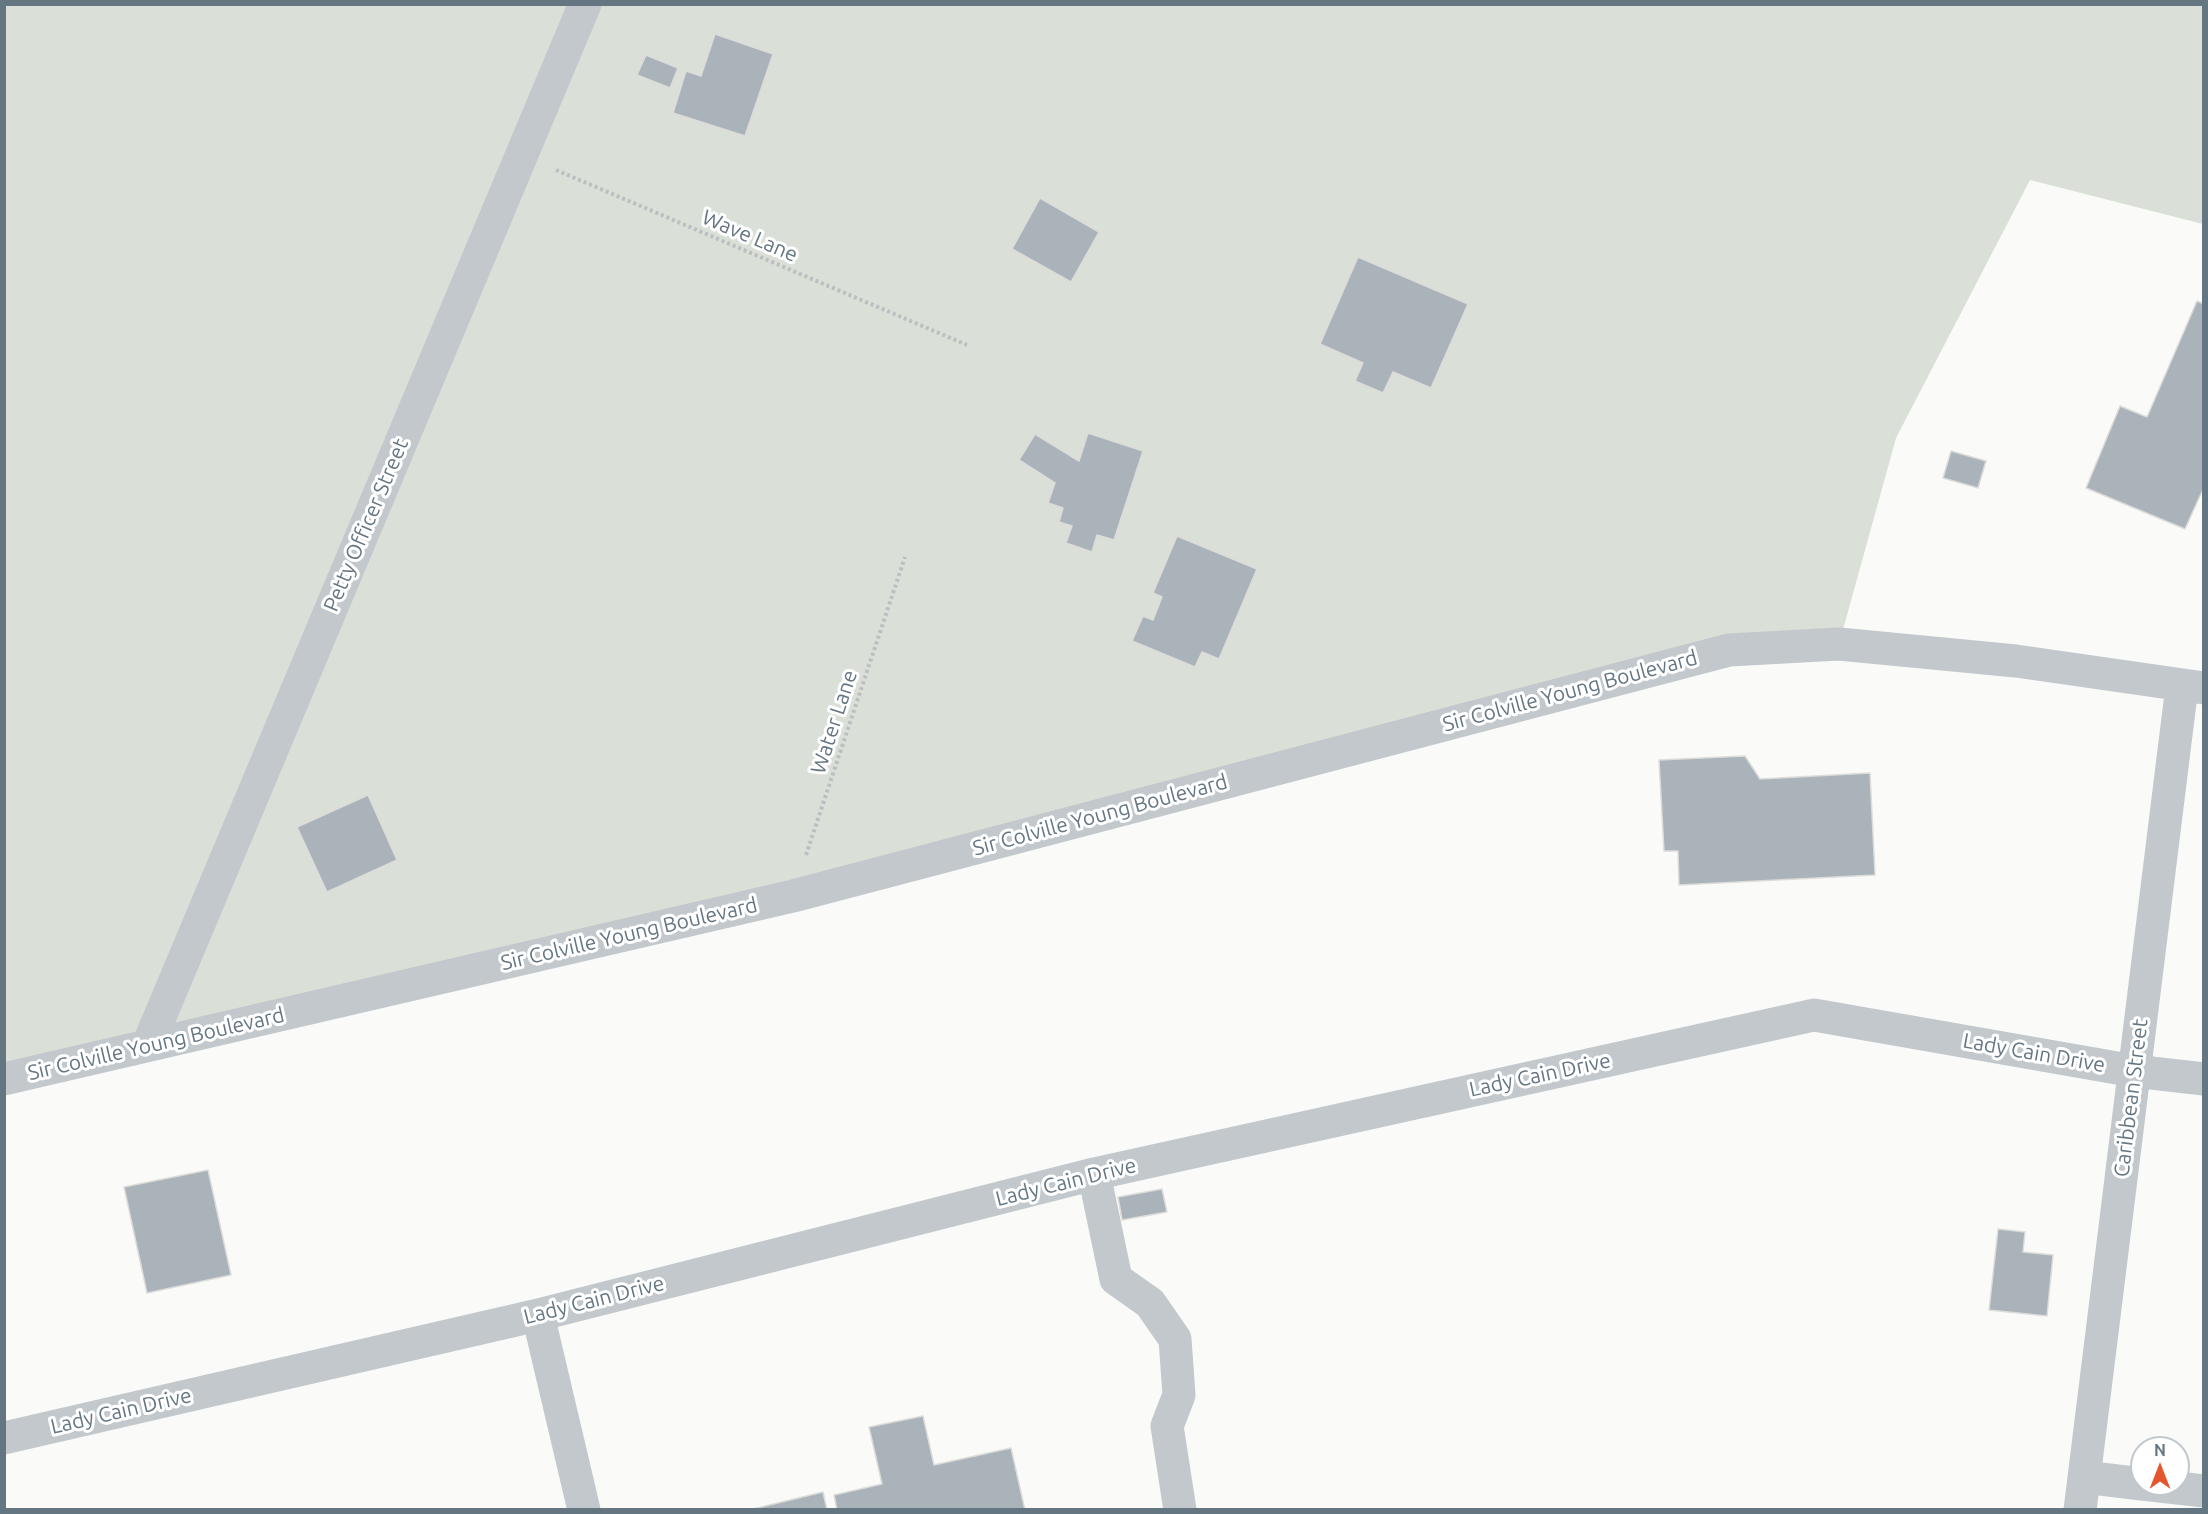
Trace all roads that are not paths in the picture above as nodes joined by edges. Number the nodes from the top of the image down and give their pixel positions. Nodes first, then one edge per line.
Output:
1 (585, 4) edge
2 (2193, 687) edge
3 (148, 1046) junction
4 (2134, 1071) junction
5 (4, 1079) edge
6 (2204, 1079) edge
7 (1094, 1174) junction
8 (538, 1315) junction
9 (4, 1438) edge
10 (2084, 1477) junction
11 (2130, 1483) edge
12 (584, 1509) edge
13 (1180, 1509) edge
14 (2080, 1509) edge

1 - 3 street, Petty Officer Street
2 - 3 street, Sir Colville Young Boulevard
2 - 4 street, Caribbean Street
3 - 5 street, Sir Colville Young Boulevard
4 - 6 street, Lady Cain Drive
4 - 7 street, Lady Cain Drive
4 - 10 street, Caribbean Street
7 - 8 street, Lady Cain Drive
7 - 13 street
8 - 9 street, Lady Cain Drive
8 - 12 street
10 - 11 street
10 - 14 street, Caribbean Street

